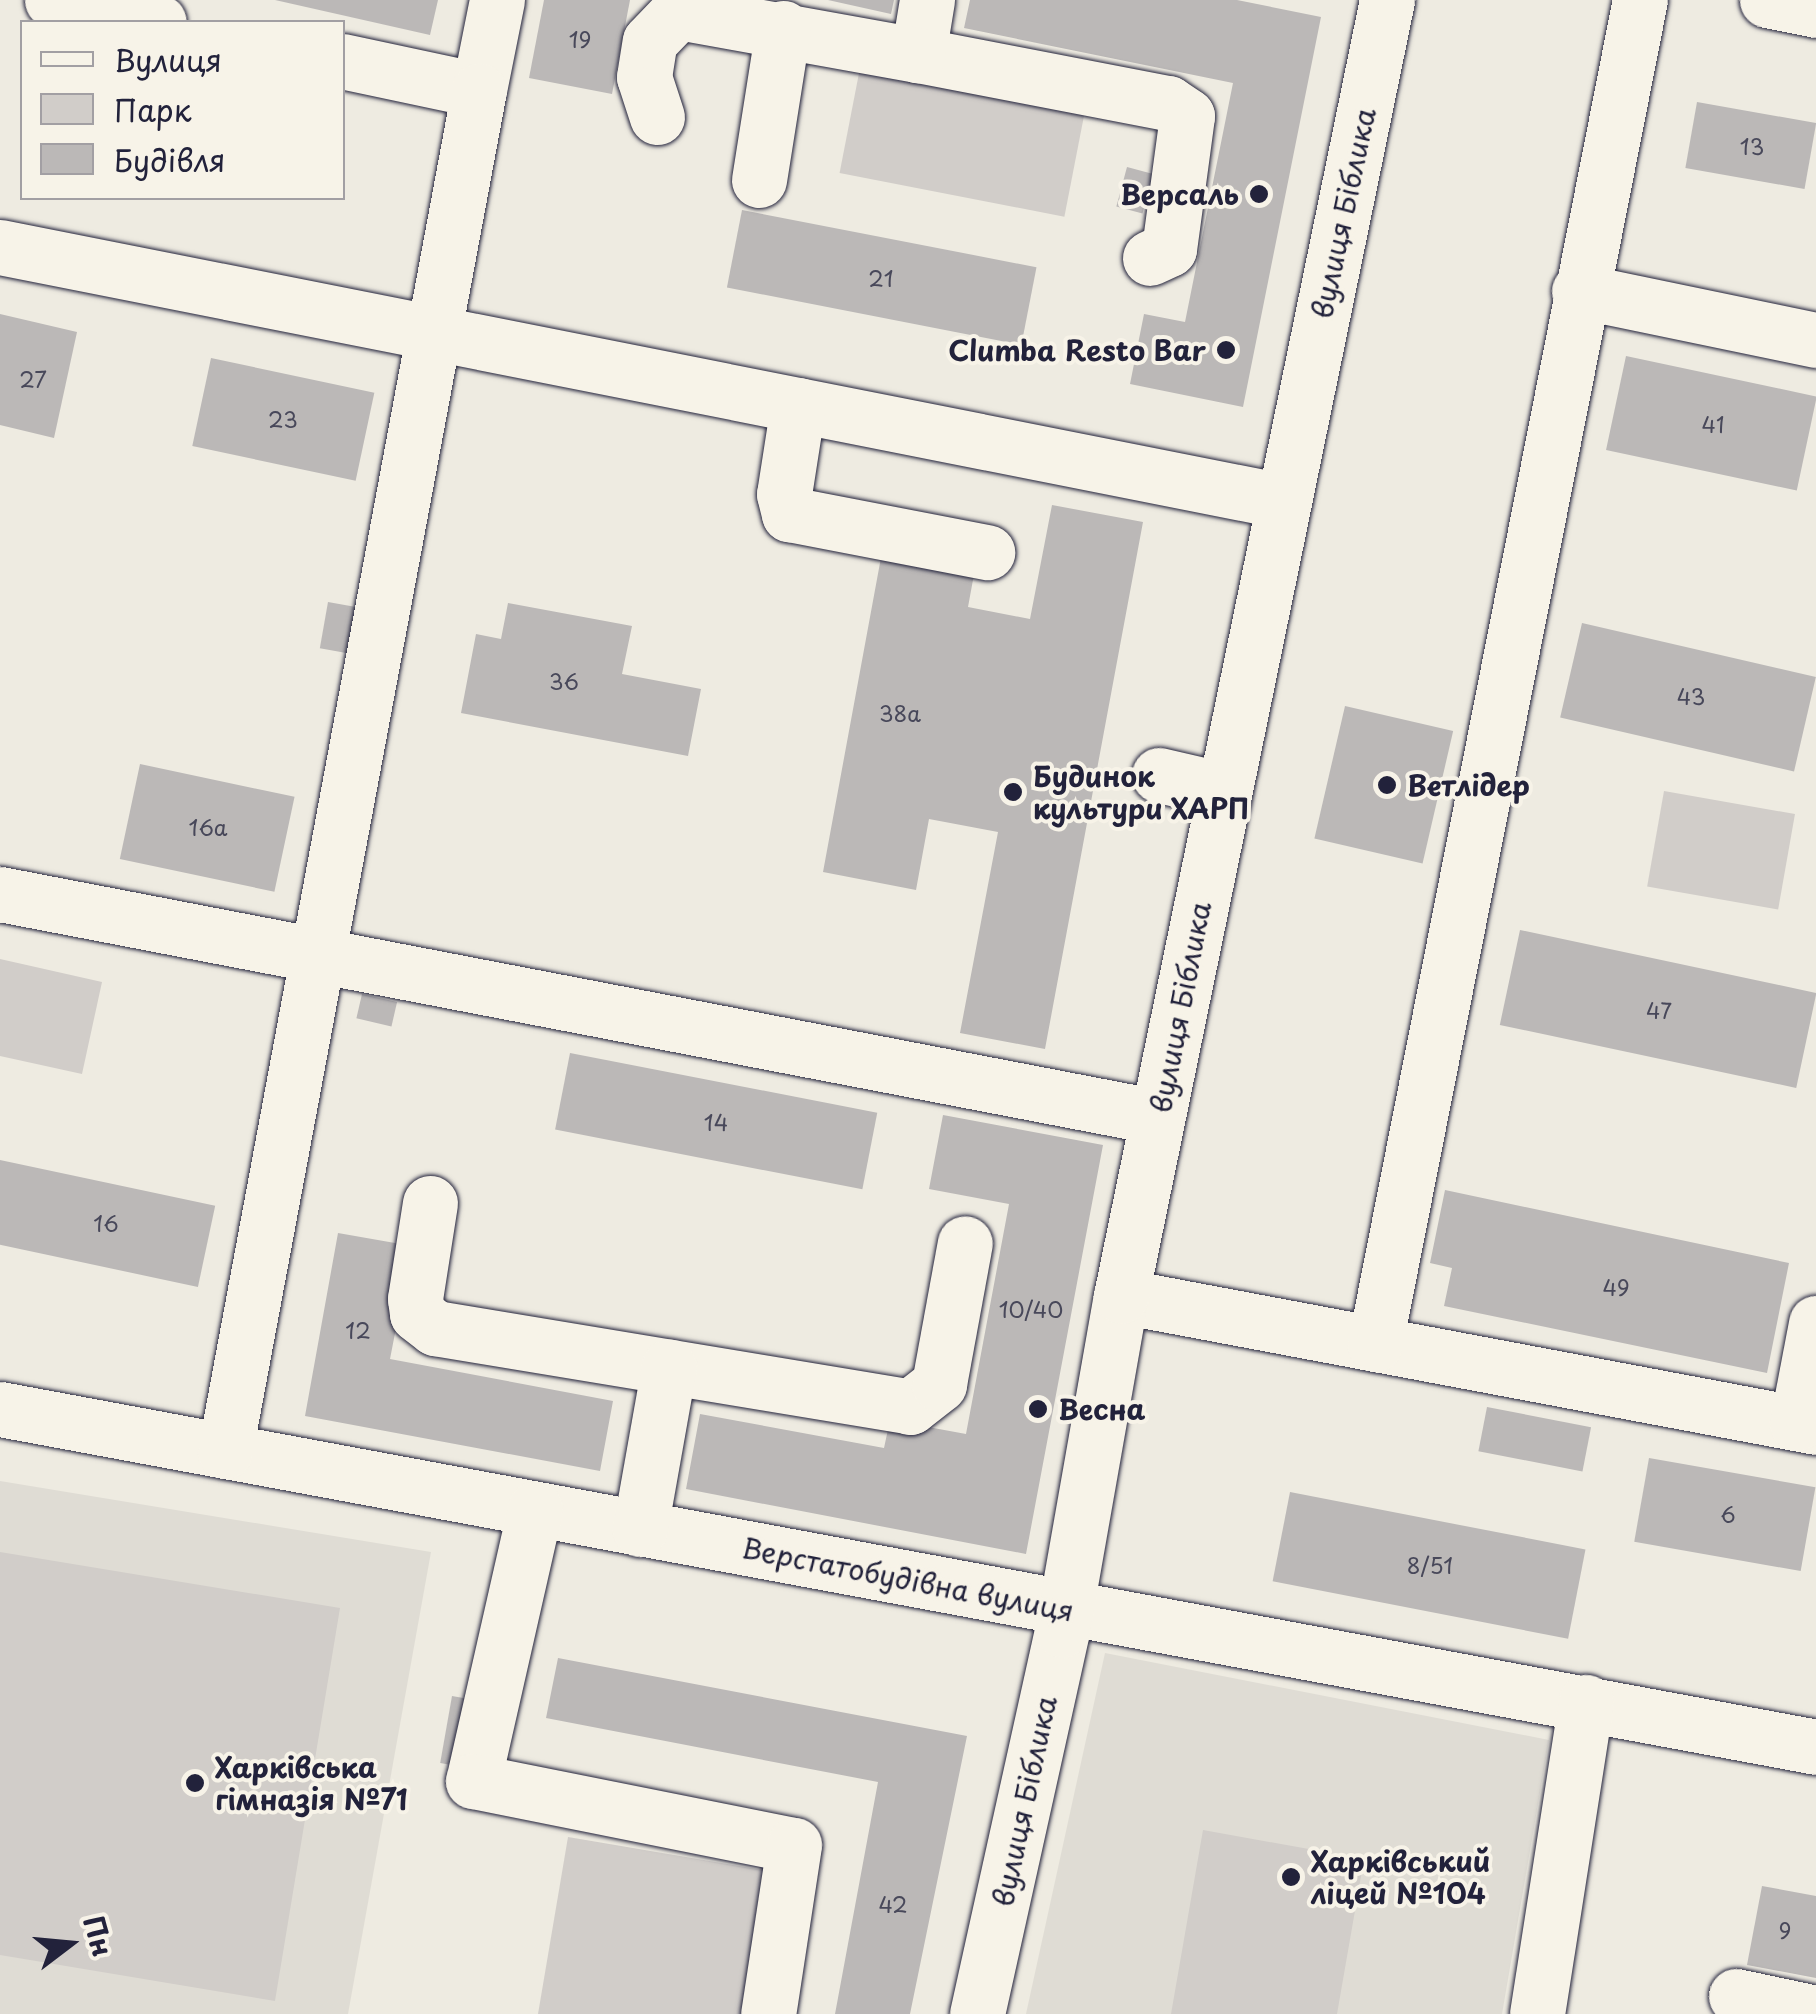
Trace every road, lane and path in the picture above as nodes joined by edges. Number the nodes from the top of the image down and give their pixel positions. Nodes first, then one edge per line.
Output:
1 (52, 0) edge
2 (497, 0) edge
3 (928, 0) edge
4 (1387, 0) edge
5 (1640, 0) edge
6 (1767, 0) edge
7 (1816, 10) edge
8 (148, 20) edge
9 (783, 28) junction
10 (918, 55) junction
11 (345, 62) edge
12 (479, 90) junction
13 (657, 117) dead end
14 (759, 180) dead end
15 (0, 247) edge
16 (1150, 258) dead end
17 (1579, 291) junction
18 (1816, 340) edge
19 (798, 405) junction
20 (1283, 501) junction
21 (987, 552) dead end
22 (1159, 775) dead end
23 (1224, 790) junction
24 (0, 894) edge
25 (1158, 1117) junction
26 (430, 1202) dead end
27 (966, 1242) dead end
28 (1121, 1296) junction
29 (1816, 1322) edge
30 (1376, 1344) junction
31 (669, 1367) junction
32 (0, 1408) edge
33 (1806, 1425) edge
34 (225, 1451) junction
35 (535, 1509) junction
36 (640, 1529) junction
37 (1066, 1609) junction
38 (1586, 1702) junction
39 (1816, 1747) edge
40 (1736, 1996) dead end
41 (1816, 2013) edge
42 (768, 2014) edge
43 (977, 2014) edge
44 (1538, 2014) edge

1 - 8 street
2 - 12 street
3 - 10 street
4 - 20 street, вулиця Біблика
5 - 17 street
6 - 7 street
9 - 10 street
9 - 13 street
9 - 14 street
10 - 16 street
11 - 12 street
12 - 34 street
15 - 19 street
17 - 18 street
17 - 30 street
19 - 20 street
19 - 21 street
20 - 23 street, вулиця Біблика
22 - 23 street
23 - 25 street, вулиця Біблика
24 - 25 street
25 - 28 street, вулиця Біблика
26 - 31 street
27 - 31 street
28 - 30 street
28 - 37 street, вулиця Біблика
29 - 33 street
30 - 33 street
31 - 36 street
32 - 34 street, Верстатобудівна вулиця
34 - 35 street, Верстатобудівна вулиця
35 - 36 street, Верстатобудівна вулиця
35 - 42 street
36 - 37 street, Верстатобудівна вулиця
37 - 38 street, Верстатобудівна вулиця
37 - 43 street, вулиця Біблика
38 - 39 street, Верстатобудівна вулиця
38 - 44 street
40 - 41 street

